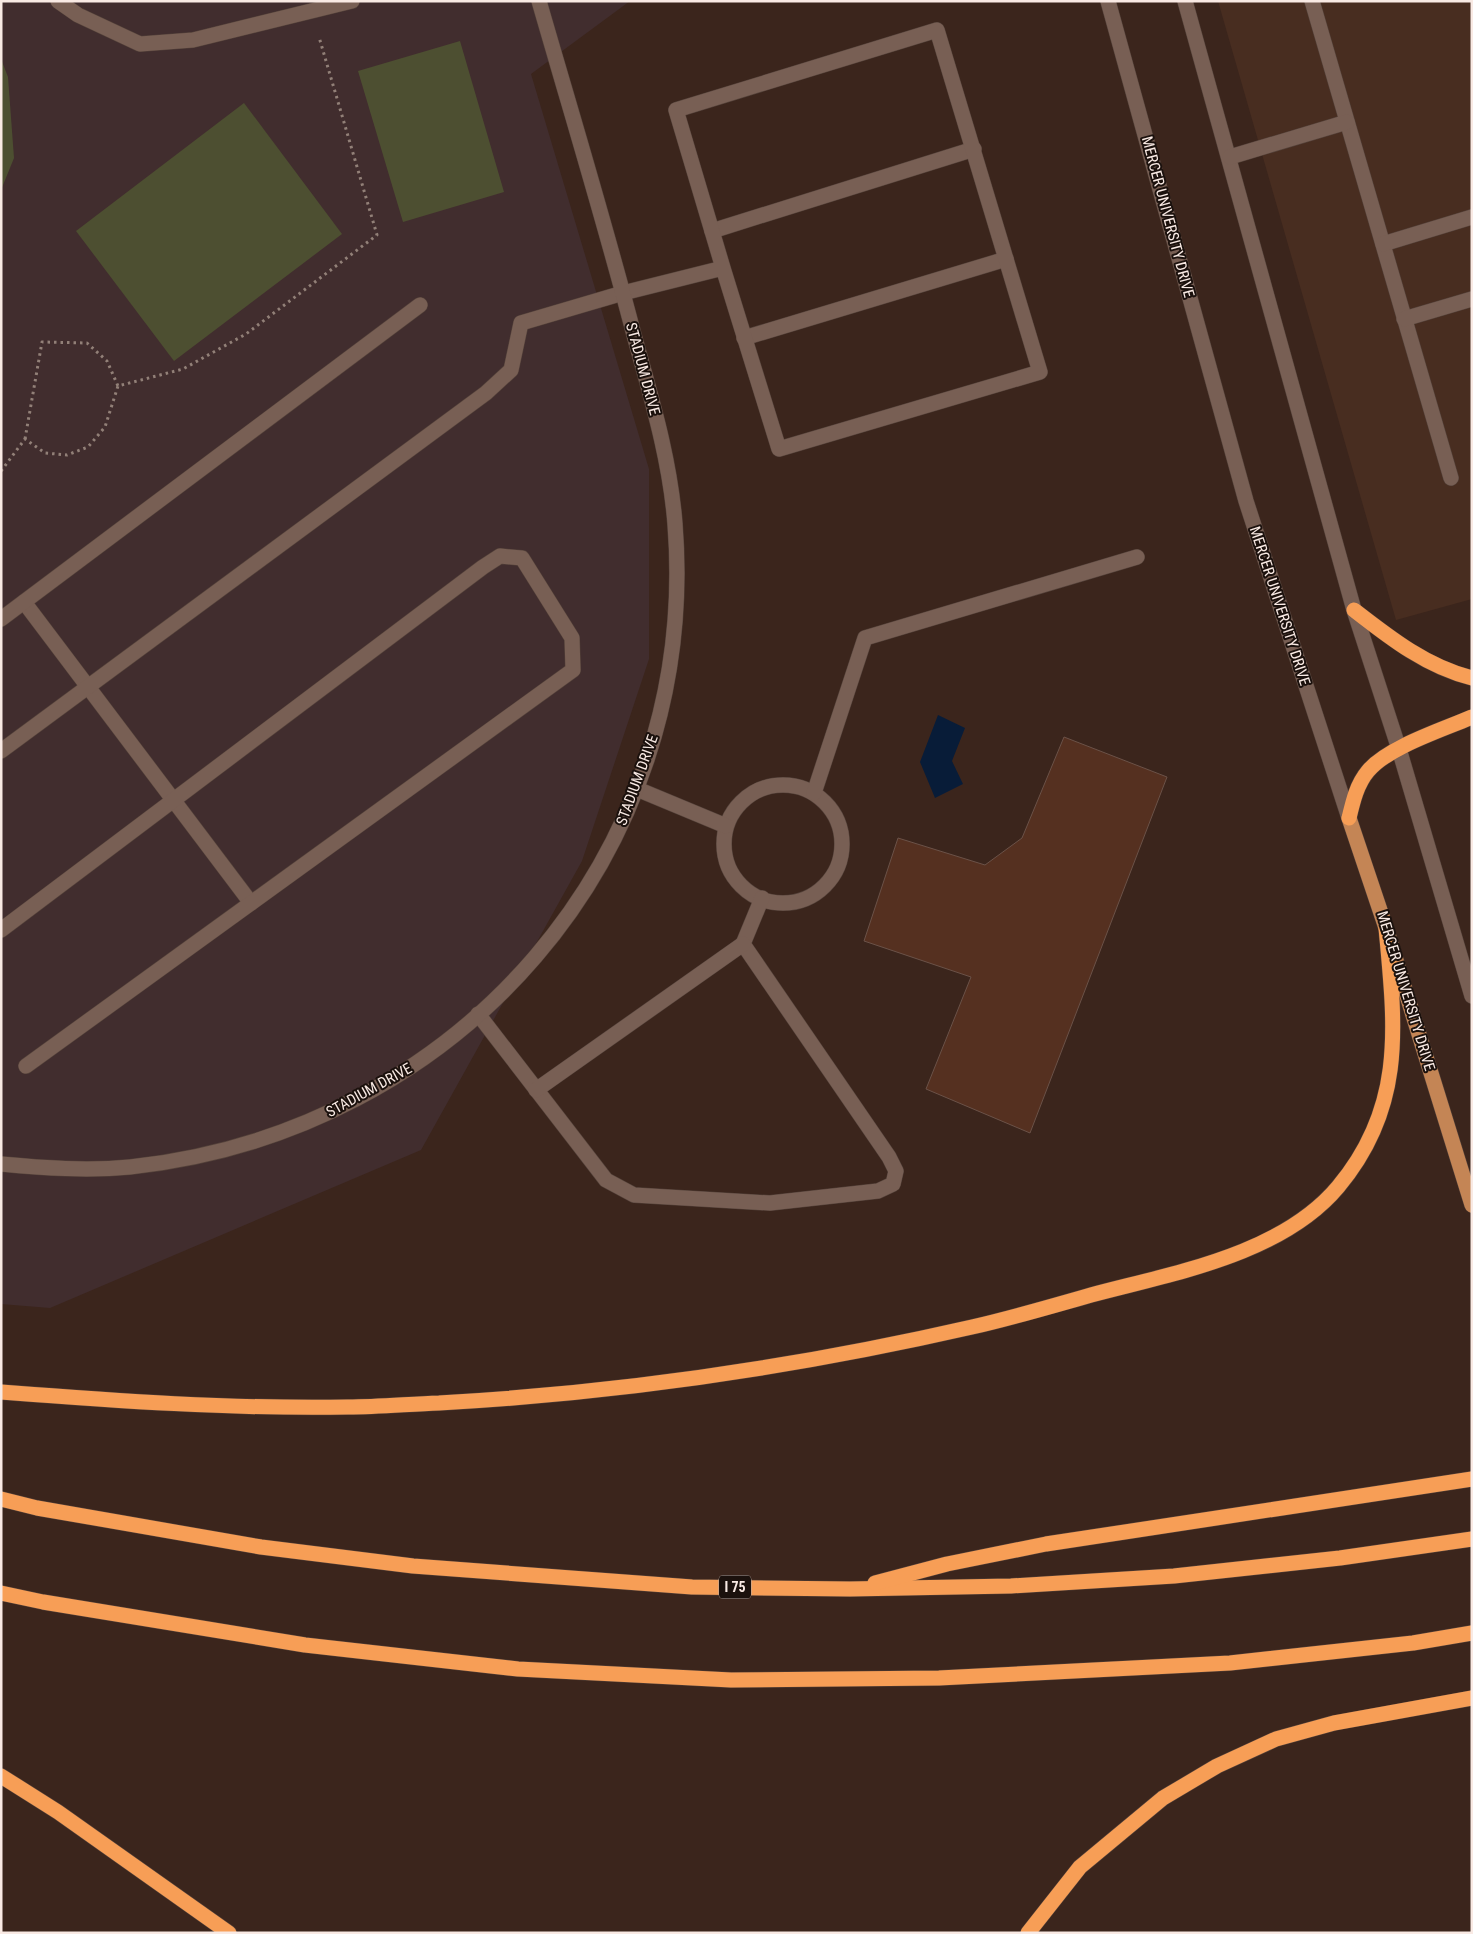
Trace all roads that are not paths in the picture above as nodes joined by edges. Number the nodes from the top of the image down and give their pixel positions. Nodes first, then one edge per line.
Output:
1 (58, 1) edge
2 (352, 1) edge
3 (539, 1) edge
4 (1108, 1) edge
5 (1185, 1) edge
6 (1312, 1) edge
7 (1347, 122) junction
8 (974, 149) junction
9 (1230, 157) junction
10 (1472, 217) edge
11 (712, 231) junction
12 (1383, 244) junction
13 (1006, 259) junction
14 (723, 268) junction
15 (623, 293) junction
16 (1472, 299) edge
17 (420, 305) dead end
18 (1404, 319) junction
19 (744, 338) junction
20 (1451, 478) dead end
21 (1137, 557) dead end
22 (24, 602) junction
23 (1354, 610) junction
24 (1, 619) edge
25 (1472, 678) edge
26 (88, 687) junction
27 (1472, 718) edge
28 (1399, 748) junction
29 (1, 751) edge
30 (637, 789) junction
31 (814, 793) junction
32 (174, 800) junction
33 (1349, 818) junction
34 (726, 826) junction
35 (762, 898) junction
36 (251, 902) junction
37 (1386, 928) junction
38 (1, 930) edge
39 (743, 944) junction
40 (1472, 996) edge
41 (478, 1014) junction
42 (26, 1066) dead end
43 (536, 1090) junction
44 (1, 1164) edge
45 (1472, 1205) edge
46 (1, 1392) edge
47 (1472, 1479) edge
48 (1, 1499) edge
49 (1472, 1539) edge
50 (850, 1589) junction
51 (1, 1593) edge
52 (1472, 1633) edge
53 (1472, 1698) edge
54 (1, 1776) edge
55 (229, 1933) edge
56 (1028, 1933) edge

1 - 2 street
3 - 15 street, STADIUM DRIVE
4 - 33 street, MERCER UNIVERSITY DRIVE
5 - 9 street
6 - 7 street
7 - 9 street
7 - 12 street
8 - 11 street
8 - 11 street
8 - 13 street
9 - 23 street
10 - 12 street
11 - 14 street
12 - 18 street
13 - 19 street
13 - 19 street
14 - 15 street
14 - 19 street
15 - 26 street
15 - 30 street, STADIUM DRIVE
16 - 18 street
17 - 22 street
18 - 20 street
21 - 31 street
22 - 24 street
22 - 26 street
23 - 25 highway
23 - 28 street
26 - 29 street
26 - 32 street
27 - 28 highway
28 - 33 highway
28 - 40 street
30 - 34 street
30 - 41 street, STADIUM DRIVE
31 - 34 street
31 - 35 street
32 - 36 street
32 - 36 street
32 - 38 street
33 - 37 main road, MERCER UNIVERSITY DRIVE
34 - 35 street
35 - 39 street
36 - 42 street
37 - 45 main road, MERCER UNIVERSITY DRIVE
37 - 46 highway
39 - 43 street
39 - 43 street
41 - 43 street
41 - 44 street, STADIUM DRIVE
47 - 50 highway
48 - 50 highway, I 75
49 - 50 highway, I 75
51 - 52 highway
53 - 56 highway
54 - 55 highway

